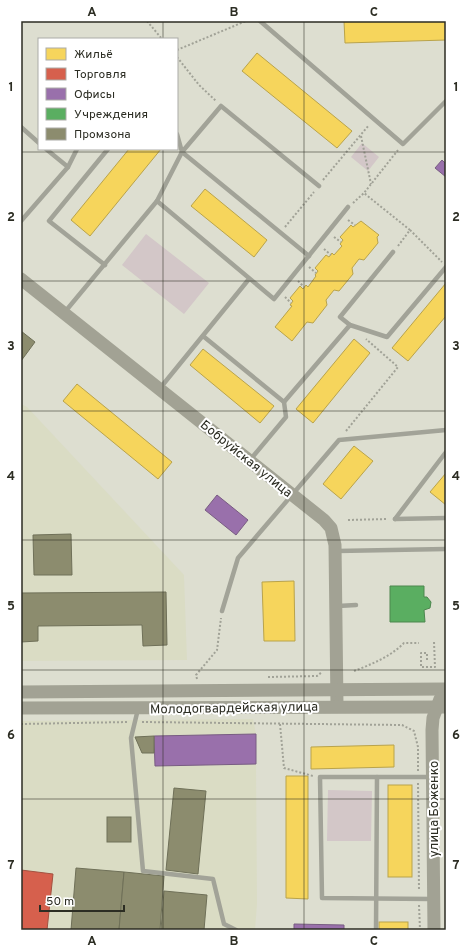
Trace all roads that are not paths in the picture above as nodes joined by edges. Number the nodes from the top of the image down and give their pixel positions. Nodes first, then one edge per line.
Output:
1 (260, 21) edge
2 (446, 102) edge
3 (21, 127) edge
4 (178, 138) edge
5 (38, 142) edge
6 (47, 150) edge
7 (76, 150) edge
8 (107, 150) edge
9 (182, 152) junction
10 (68, 167) junction
11 (319, 186) road end
12 (157, 201) junction
13 (348, 207) road end
14 (21, 222) edge
15 (393, 252) road end
16 (309, 256) junction
17 (105, 264) junction
18 (446, 266) edge
19 (249, 279) junction
20 (21, 280) edge
21 (63, 314) junction
22 (350, 325) junction
23 (203, 336) junction
24 (160, 388) junction
25 (284, 402) junction
26 (446, 430) edge
27 (446, 452) edge
28 (250, 460) junction
29 (292, 495) junction
30 (446, 518) edge
31 (446, 549) edge
32 (336, 551) junction
33 (356, 605) dead end
34 (336, 606) junction
35 (222, 611) road end
36 (445, 688) edge
37 (337, 689) junction
38 (21, 692) edge
39 (337, 706) junction
40 (441, 707) edge
41 (21, 708) edge
42 (138, 708) junction
43 (376, 777) junction
44 (432, 777) junction
45 (376, 898) junction
46 (433, 899) junction
47 (236, 930) edge
48 (376, 930) edge
49 (434, 930) edge

1 - 2 lane
3 - 5 lane
4 - 9 lane
6 - 10 lane
7 - 10 lane
8 - 17 lane
9 - 11 lane
9 - 12 lane
9 - 16 lane
10 - 14 lane
12 - 17 lane
12 - 19 lane
13 - 16 lane
15 - 22 lane
16 - 19 lane
17 - 21 lane
18 - 22 lane
19 - 23 lane
20 - 21 main road, Бобруйская улица
21 - 24 main road, Бобруйская улица
22 - 25 lane
23 - 24 lane
23 - 25 lane
24 - 28 main road, Бобруйская улица
25 - 28 lane
26 - 29 lane
27 - 30 lane
28 - 29 main road, Бобруйская улица
29 - 32 main road, Бобруйская улица
29 - 35 lane
31 - 32 lane
32 - 34 main road, Бобруйская улица
33 - 34 lane
34 - 37 main road, Бобруйская улица
36 - 37 main road, Молодогвардейская улица
36 - 40 main road, улица Боженко
37 - 38 main road, Молодогвардейская улица
37 - 39 main road, Бобруйская улица
39 - 40 main road, Молодогвардейская улица
39 - 42 main road, Молодогвардейская улица
40 - 44 main road, улица Боженко
41 - 42 main road, Молодогвардейская улица
42 - 47 lane
43 - 44 lane
43 - 45 lane
43 - 45 lane
44 - 46 main road, улица Боженко
45 - 46 lane
45 - 48 lane
46 - 49 main road, улица Боженко

